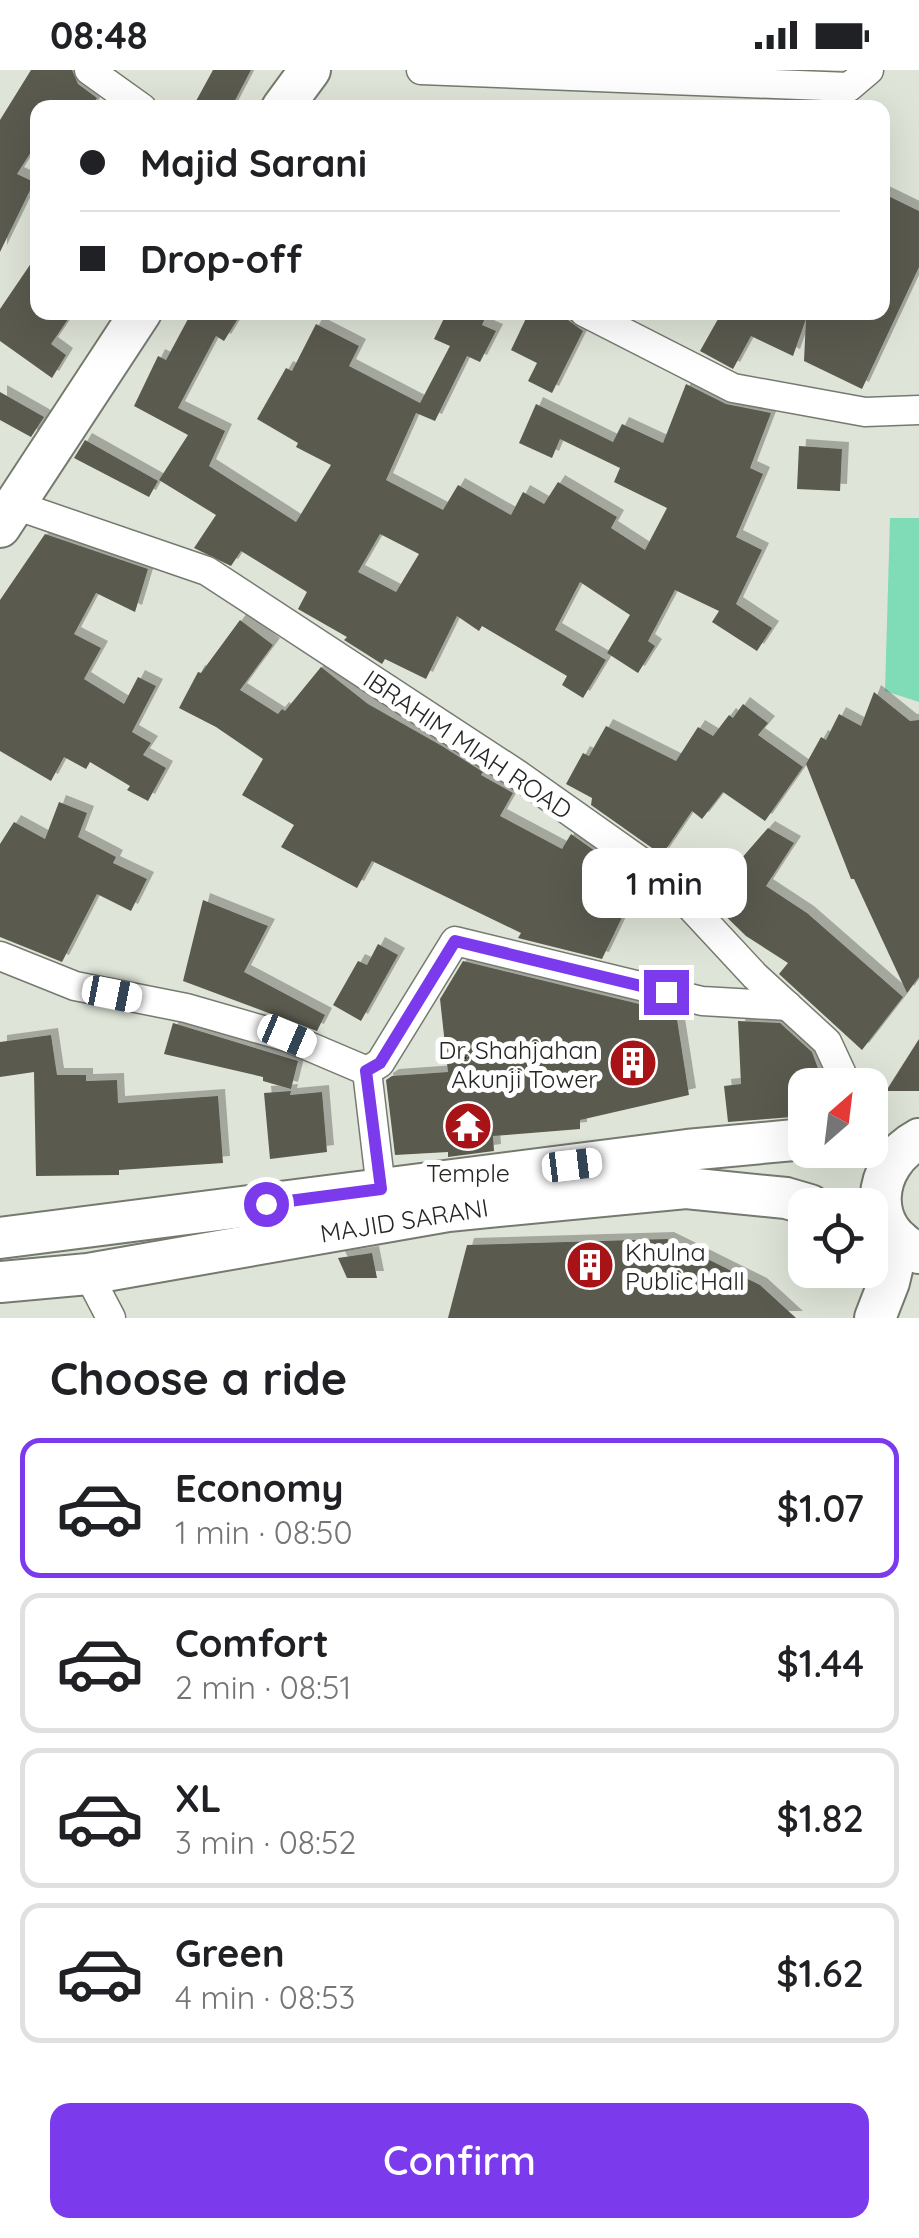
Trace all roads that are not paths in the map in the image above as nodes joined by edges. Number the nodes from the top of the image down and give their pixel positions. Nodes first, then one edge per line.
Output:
1 (89, 70) edge
2 (310, 70) edge
3 (421, 70) edge
4 (869, 70) edge
5 (131, 100) edge
6 (288, 100) edge
7 (137, 320) edge
8 (600, 320) edge
9 (919, 410) edge
10 (7, 516) edge
11 (0, 956) edge
12 (788, 1006) junction
13 (839, 1068) edge
14 (366, 1071) junction
15 (888, 1134) edge
16 (919, 1137) edge
17 (788, 1141) edge
18 (381, 1189) junction
19 (788, 1199) edge
20 (894, 1235) edge
21 (0, 1238) edge
22 (88, 1274) junction
23 (0, 1282) edge
24 (111, 1318) edge
25 (875, 1318) edge

1 - 5 street
2 - 6 main road
3 - 4 street
7 - 10 main road
8 - 9 street
10 - 12 street, IBRAHIM MIAH ROAD
11 - 14 street
12 - 13 street, IBRAHIM MIAH ROAD
12 - 14 street
14 - 18 street
15 - 16 main road
16 - 20 main road
17 - 18 main road, MAJID SARANI
18 - 21 main road, MAJID SARANI
19 - 22 main road, MAJID SARANI
20 - 25 main road
22 - 23 main road, MAJID SARANI
22 - 24 street

